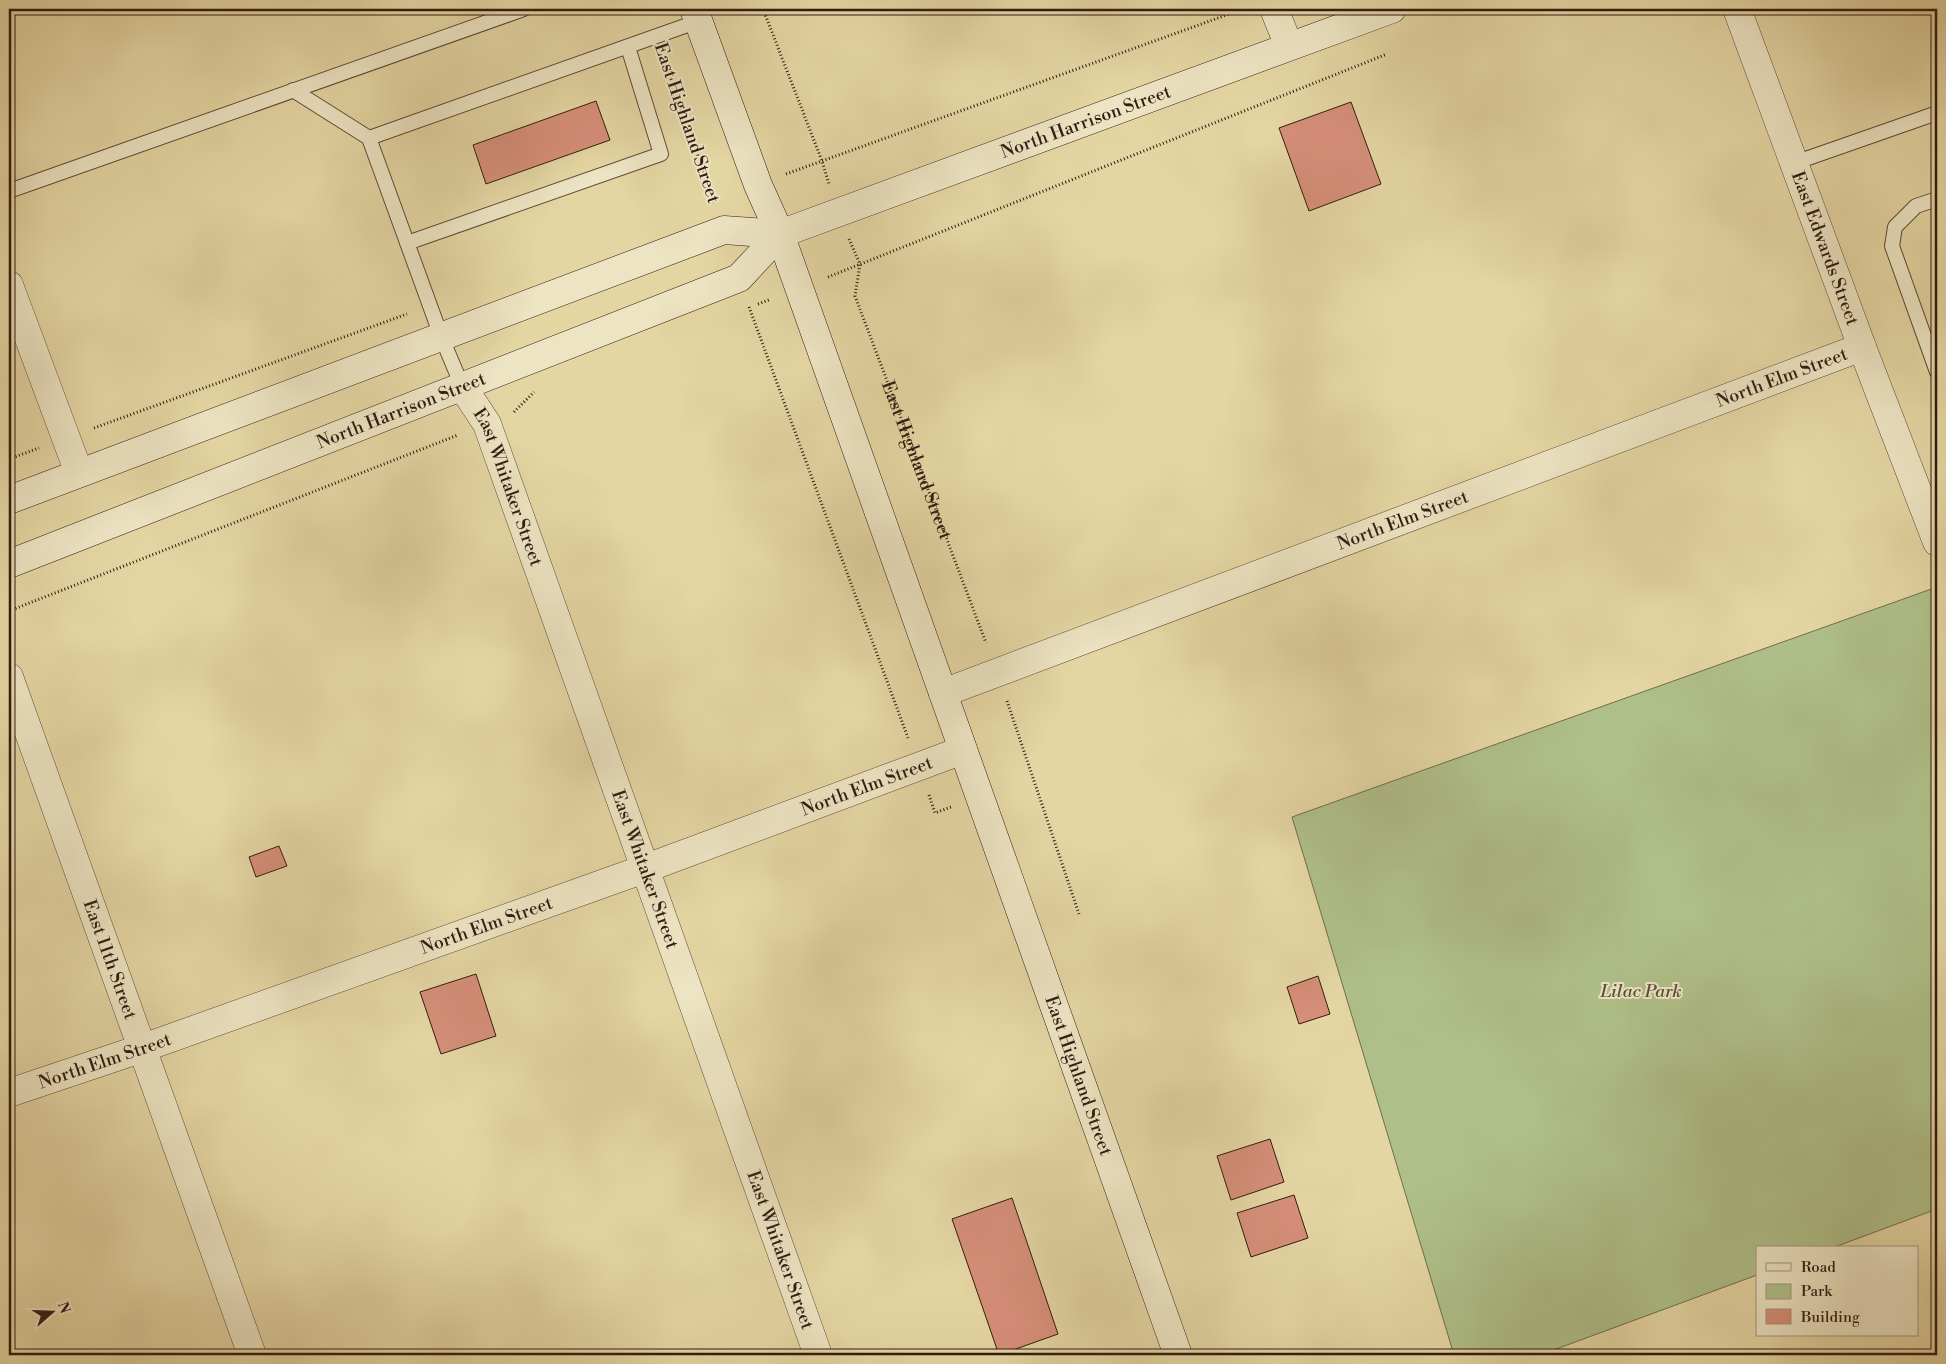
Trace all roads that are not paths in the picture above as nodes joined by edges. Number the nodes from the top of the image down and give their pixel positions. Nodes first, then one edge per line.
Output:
1 (524, 9) edge
2 (1274, 9) edge
3 (1392, 9) edge
4 (1737, 9) edge
5 (697, 15) edge
6 (1289, 46) junction
7 (628, 47) junction
8 (293, 90) junction
9 (1937, 113) edge
10 (369, 138) junction
11 (1794, 164) junction
12 (9, 191) edge
13 (1937, 199) edge
14 (780, 234) junction
15 (407, 243) junction
16 (9, 285) edge
17 (441, 336) junction
18 (1862, 347) junction
19 (1937, 372) edge
20 (462, 386) junction
21 (79, 473) junction
22 (9, 500) edge
23 (1932, 514) edge
24 (1937, 542) edge
25 (9, 564) edge
26 (9, 677) edge
27 (942, 693) junction
28 (963, 750) junction
29 (644, 869) junction
30 (143, 1048) junction
31 (9, 1093) edge
32 (252, 1355) edge
33 (818, 1355) edge
34 (1178, 1355) edge

1 - 8 lane
2 - 6 street
3 - 6 street, North Harrison Street
4 - 11 street, East Edwards Street
5 - 7 lane
5 - 14 street, East Highland Street
6 - 14 street, North Harrison Street
7 - 10 lane
7 - 15 lane
8 - 10 lane
8 - 12 lane
9 - 11 lane
10 - 15 lane
11 - 18 street, East Edwards Street
13 - 19 lane
14 - 17 street, North Harrison Street
14 - 20 street, North Harrison Street
14 - 27 street, East Highland Street
15 - 17 lane
16 - 21 street
17 - 20 lane
17 - 21 street, North Harrison Street
18 - 23 street, East Edwards Street
18 - 27 street, North Elm Street
20 - 25 street, North Harrison Street
20 - 29 street, East Whitaker Street
21 - 22 street, North Harrison Street
23 - 24 street, East Edwards Street
26 - 30 street, East 11th Street
27 - 28 street, East Highland Street
28 - 29 street, North Elm Street
28 - 34 street, East Highland Street
29 - 30 street, North Elm Street
29 - 33 street, East Whitaker Street
30 - 31 street, North Elm Street
30 - 32 street, East 11th Street

